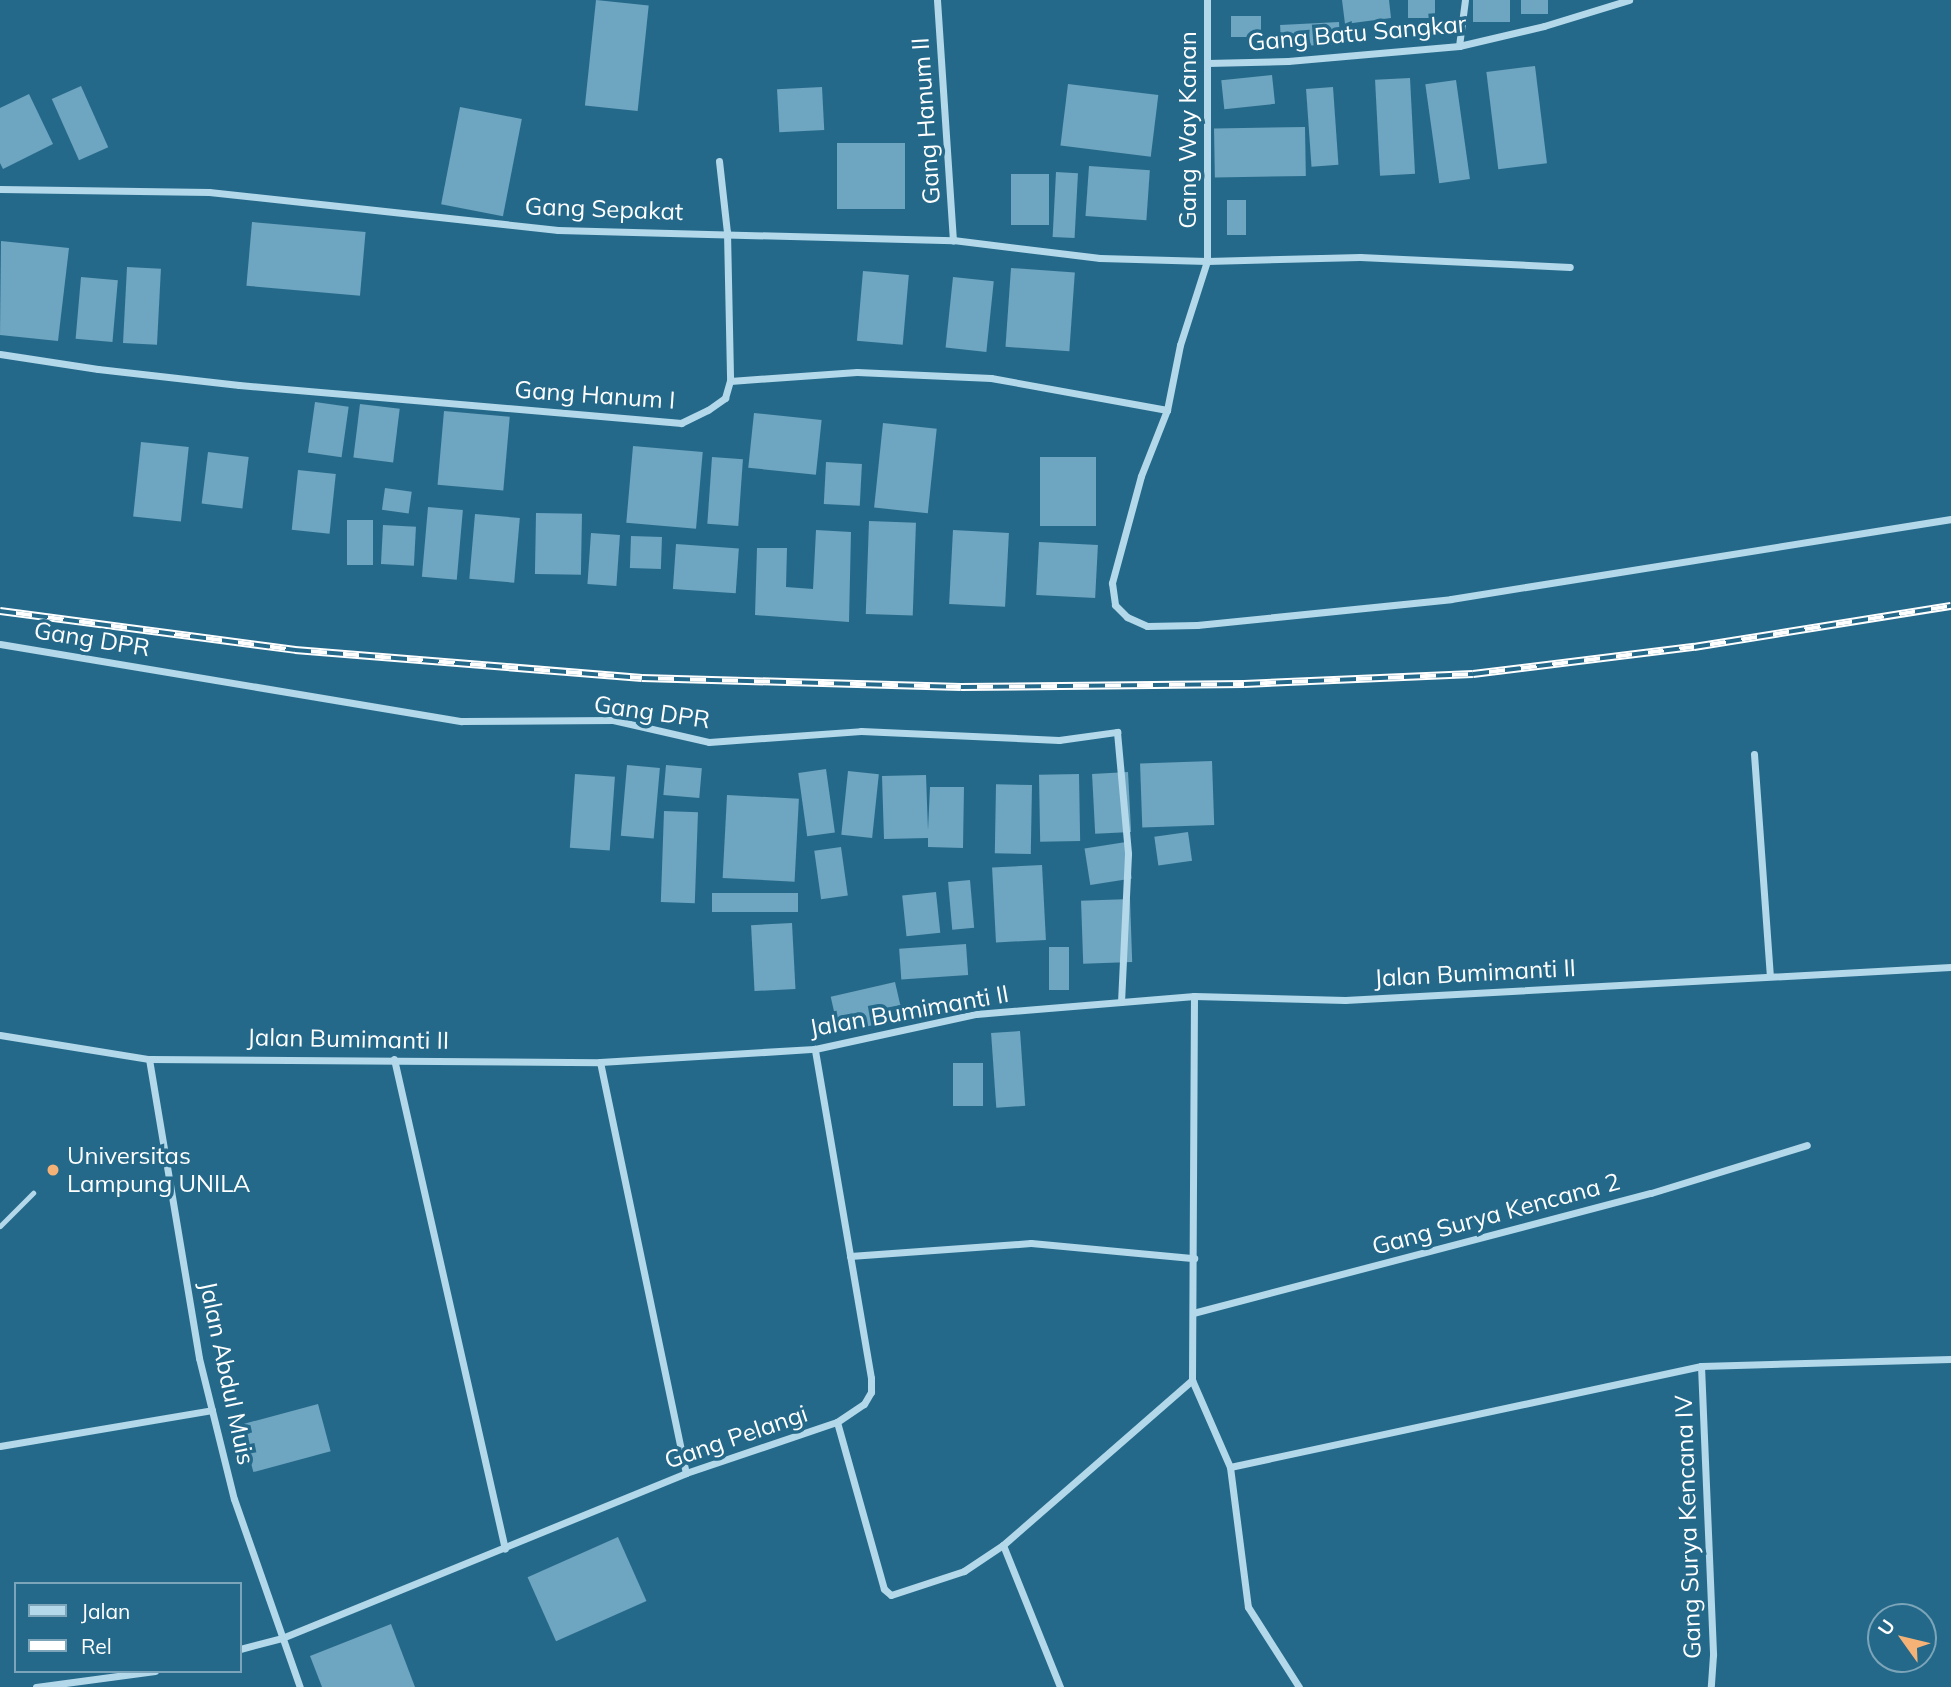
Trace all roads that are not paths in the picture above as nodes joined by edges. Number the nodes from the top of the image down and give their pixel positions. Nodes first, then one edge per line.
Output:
1 (937, 0) edge
2 (1207, 0) edge
3 (1465, 0) edge
4 (1629, 0) edge
5 (1459, 46) junction
6 (1207, 63) junction
7 (719, 161) dead end
8 (0, 189) edge
9 (727, 232) junction
10 (953, 240) junction
11 (1208, 261) junction
12 (1570, 267) dead end
13 (0, 354) edge
14 (730, 381) junction
15 (1167, 410) junction
16 (1951, 519) edge
17 (0, 644) edge
18 (1754, 754) dead end
19 (1951, 967) edge
20 (1770, 975) junction
21 (1194, 996) junction
22 (1121, 1002) junction
23 (0, 1035) edge
24 (815, 1049) junction
25 (149, 1059) junction
26 (394, 1059) junction
27 (600, 1062) junction
28 (1807, 1145) dead end
29 (33, 1193) dead end
30 (0, 1226) edge
31 (850, 1256) junction
32 (1194, 1258) junction
33 (1193, 1312) junction
34 (1951, 1359) edge
35 (1701, 1366) junction
36 (1192, 1380) junction
37 (212, 1410) junction
38 (837, 1422) junction
39 (0, 1446) edge
40 (1230, 1467) junction
41 (686, 1474) junction
42 (1003, 1545) junction
43 (505, 1549) junction
44 (282, 1638) junction
45 (242, 1648) edge
46 (140, 1673) edge
47 (36, 1687) edge
48 (300, 1687) edge
49 (1060, 1687) edge
50 (1299, 1687) edge
51 (1711, 1687) edge

1 - 10 street, Gang Hanum II
2 - 6 street, Gang Way Kanan
3 - 5 street
4 - 5 street, Gang Batu Sangkar
5 - 6 street, Gang Batu Sangkar
6 - 11 street, Gang Way Kanan
7 - 9 street
8 - 9 street, Gang Sepakat
9 - 10 street, Gang Sepakat
9 - 14 street
10 - 11 street, Gang Sepakat
11 - 12 street
11 - 15 street, Gang Way Kanan
13 - 14 street, Gang Hanum I
14 - 15 street
15 - 16 street, Gang Way Kanan
17 - 22 street, Gang DPR
18 - 20 street
19 - 20 street, Jalan Bumimanti II
20 - 21 street, Jalan Bumimanti II
21 - 22 street, Jalan Bumimanti II
21 - 32 street
22 - 24 street, Jalan Bumimanti II
23 - 25 street, Jalan Bumimanti II
24 - 27 street, Jalan Bumimanti II
24 - 31 street, Gang Pelangi
25 - 26 street, Jalan Bumimanti II
25 - 37 street, Jalan Abdul Muis
26 - 27 street, Jalan Bumimanti II
26 - 43 street
27 - 41 street
28 - 33 street, Gang Surya Kencana 2
29 - 30 lane
31 - 32 street
31 - 38 street, Gang Pelangi
32 - 33 street
33 - 36 street
34 - 35 street
35 - 40 street
35 - 51 street, Gang Surya Kencana IV
36 - 40 street
36 - 42 street
37 - 39 street
37 - 44 street, Jalan Abdul Muis
38 - 41 street, Gang Pelangi
38 - 42 street
40 - 50 street
41 - 43 street, Gang Pelangi
42 - 49 street
43 - 44 street, Gang Pelangi
44 - 45 street, Gang Pelangi
44 - 48 street, Jalan Abdul Muis
46 - 47 street

